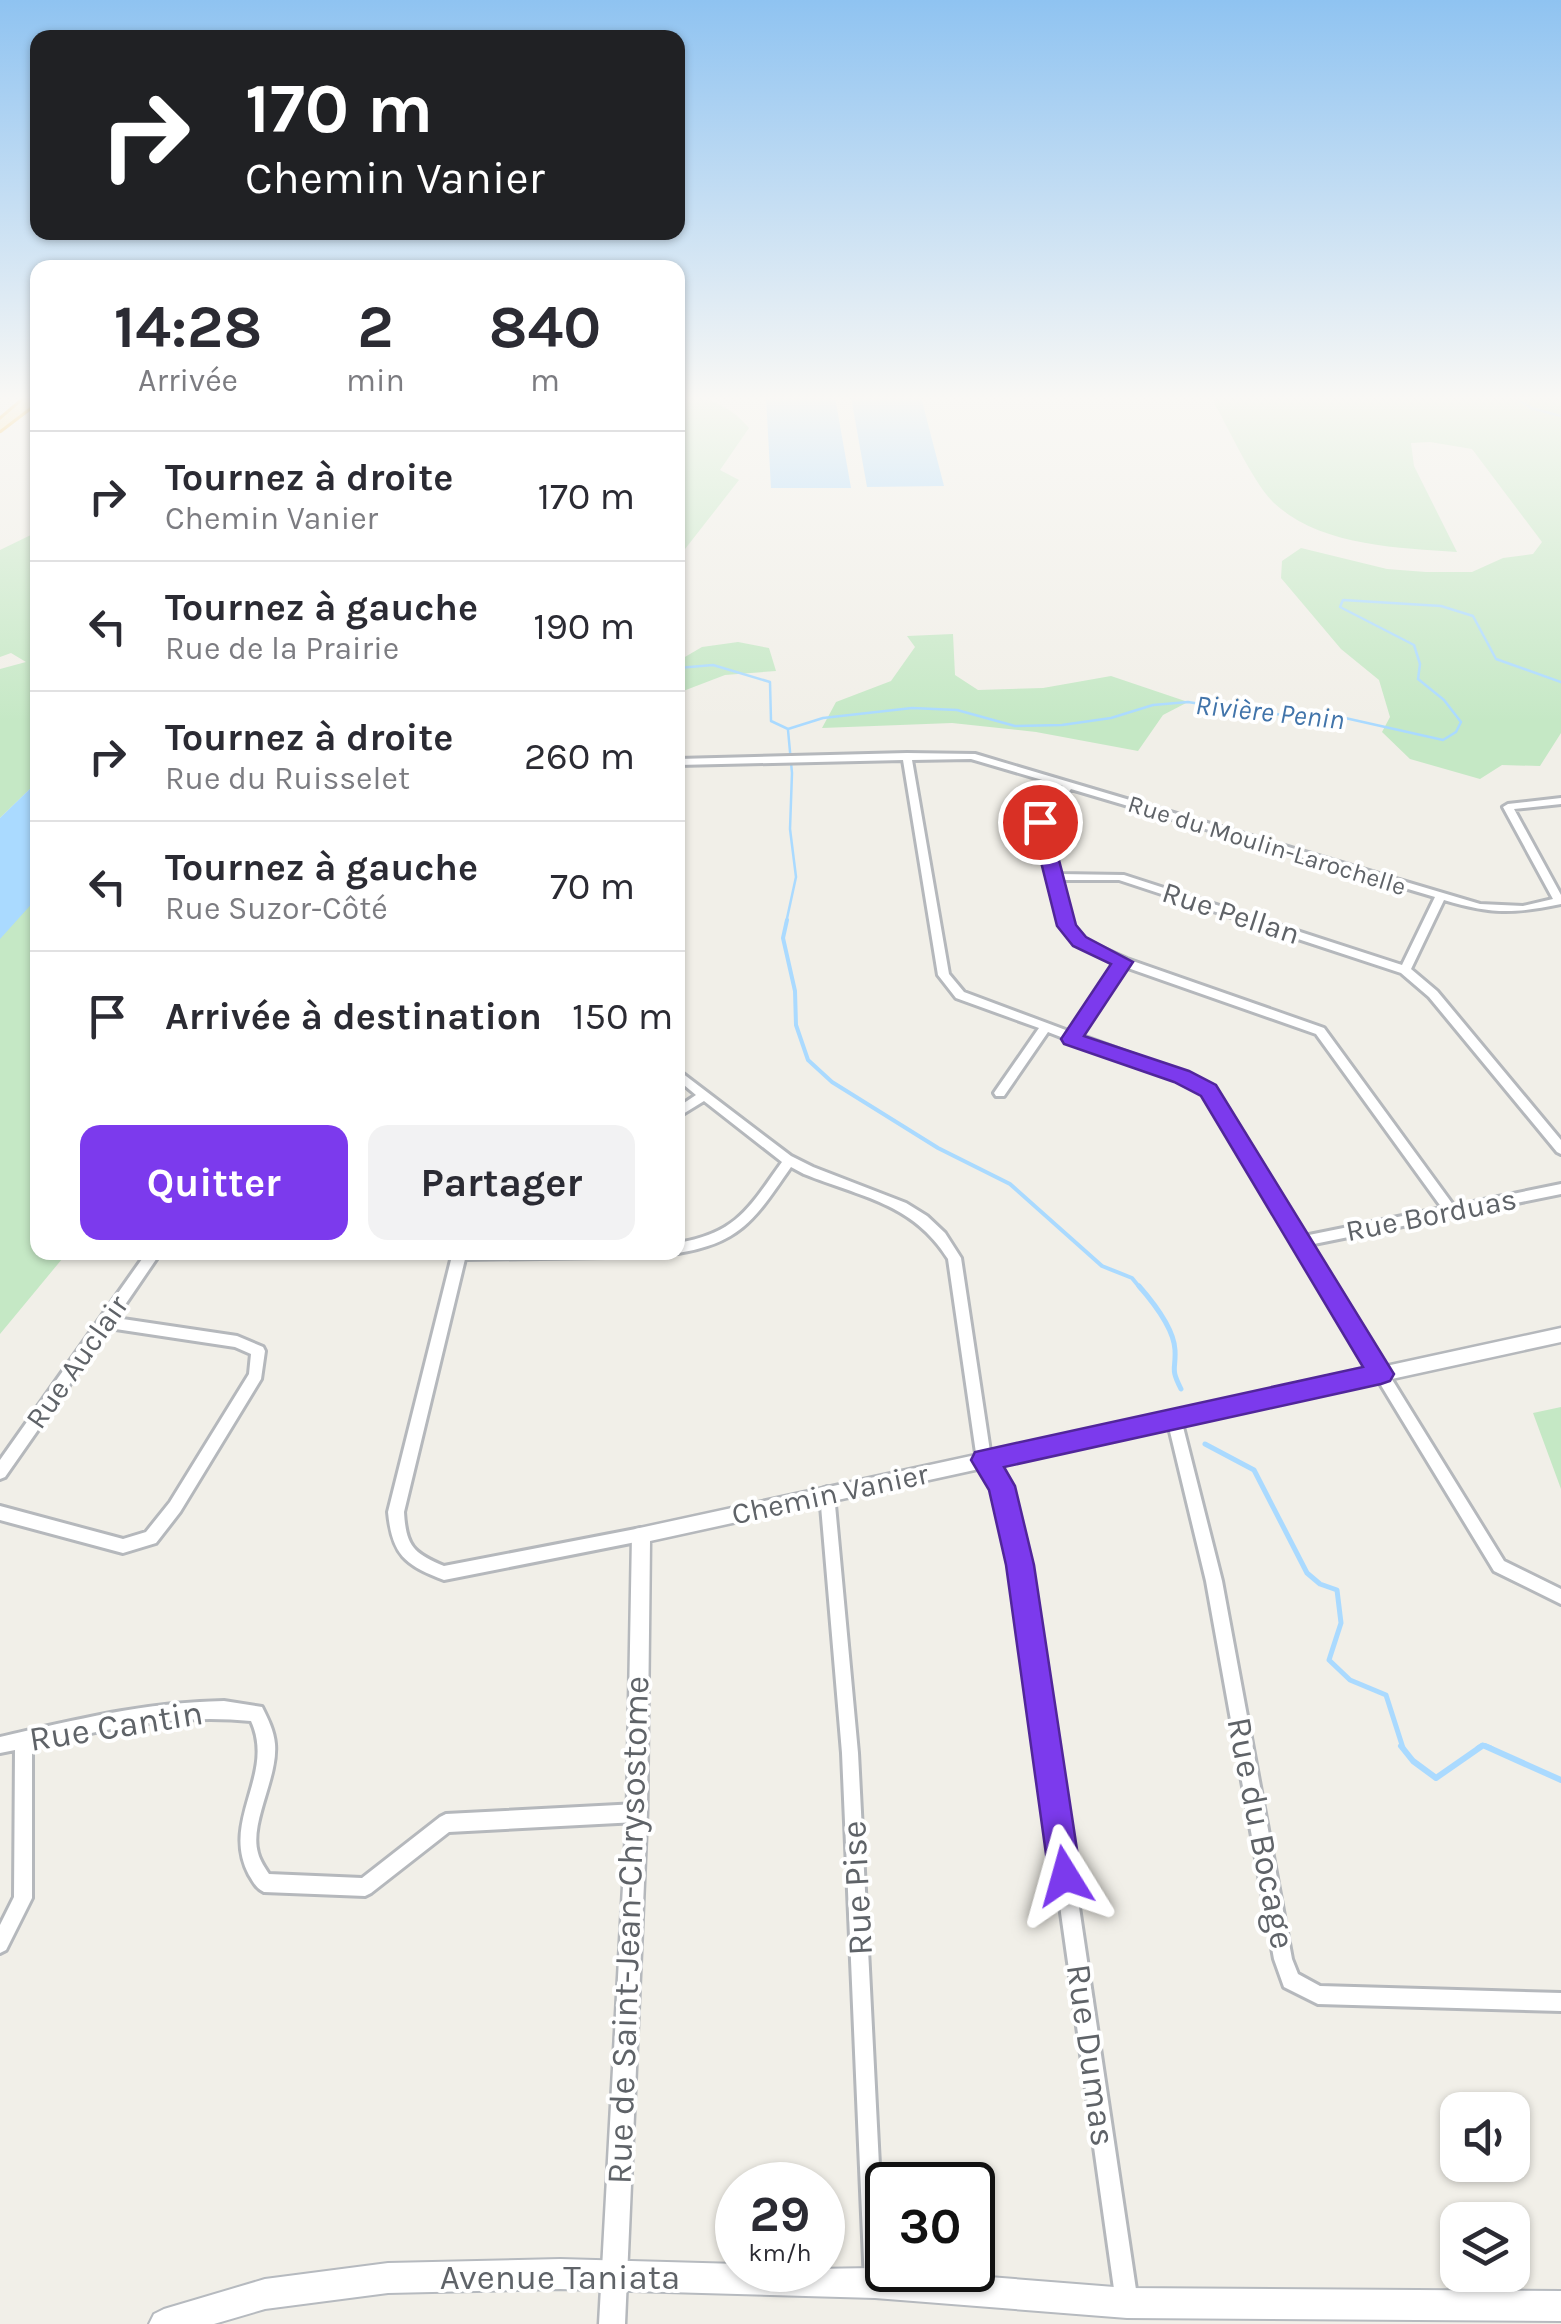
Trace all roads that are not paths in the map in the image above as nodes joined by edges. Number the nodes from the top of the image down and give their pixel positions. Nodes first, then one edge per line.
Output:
1 (907, 756) junction
2 (685, 762) edge
3 (1069, 785) junction
4 (1561, 801) edge
5 (1054, 878) junction
6 (1440, 897) junction
7 (1560, 901) edge
8 (1122, 962) junction
9 (1405, 970) junction
10 (1045, 1028) junction
11 (1072, 1039) junction
12 (685, 1081) edge
13 (1000, 1093) dead end
14 (705, 1095) junction
15 (685, 1108) edge
16 (1561, 1148) edge
17 (790, 1161) junction
18 (1561, 1189) edge
19 (1451, 1211) junction
20 (1301, 1242) junction
21 (685, 1247) edge
22 (150, 1260) edge
23 (459, 1260) edge
24 (107, 1322) junction
25 (1561, 1335) edge
26 (1381, 1374) junction
27 (1174, 1419) junction
28 (984, 1460) junction
29 (0, 1472) edge
30 (827, 1494) junction
31 (0, 1513) edge
32 (641, 1535) junction
33 (1561, 1597) edge
34 (24, 1740) junction
35 (0, 1745) edge
36 (637, 1812) junction
37 (0, 1944) edge
38 (1561, 2002) edge
39 (869, 2162) edge
40 (614, 2274) junction
41 (865, 2283) edge
42 (988, 2292) edge
43 (1127, 2303) junction
44 (1561, 2306) edge
45 (1235, 2315) edge
46 (164, 2324) edge
47 (612, 2324) edge

1 - 2 street, Rue du Moulin-Larochelle
1 - 3 street, Rue du Moulin-Larochelle
1 - 10 street
3 - 5 street
3 - 6 street, Rue du Moulin-Larochelle
4 - 7 street
5 - 8 street
5 - 9 street, Rue Pellan
6 - 7 street, Rue du Moulin-Larochelle
6 - 9 street
8 - 11 street
8 - 19 street
9 - 16 street, Rue Pellan
10 - 11 street
10 - 13 street
11 - 20 street
12 - 14 street, Rue Dumas
14 - 15 street
14 - 17 street, Rue Dumas
17 - 21 street
17 - 28 street, Rue Dumas
18 - 19 street, Rue Borduas
19 - 20 street, Rue Borduas
20 - 26 street
22 - 24 street, Rue Auclair
23 - 32 street, Chemin Vanier
24 - 29 street, Rue Auclair
24 - 31 street
25 - 26 street, Chemin Vanier
26 - 27 street, Chemin Vanier
26 - 33 street
27 - 28 street, Chemin Vanier
27 - 38 street, Rue du Bocage
28 - 30 street, Chemin Vanier
28 - 43 street, Rue Dumas
30 - 32 street, Chemin Vanier
30 - 39 street, Rue Pise
32 - 36 street, Rue de Saint-Jean-Chrysostome
34 - 35 street, Rue Cantin
34 - 36 street, Rue Cantin
34 - 37 street
36 - 40 street, Rue de Saint-Jean-Chrysostome
40 - 41 main road, Avenue Taniata
40 - 46 main road, Avenue Taniata
40 - 47 street, Rue de Saint-Jean-Chrysostome
42 - 43 main road, Avenue Taniata
43 - 45 main road, Avenue Taniata
44 - 45 main road, Avenue Taniata

